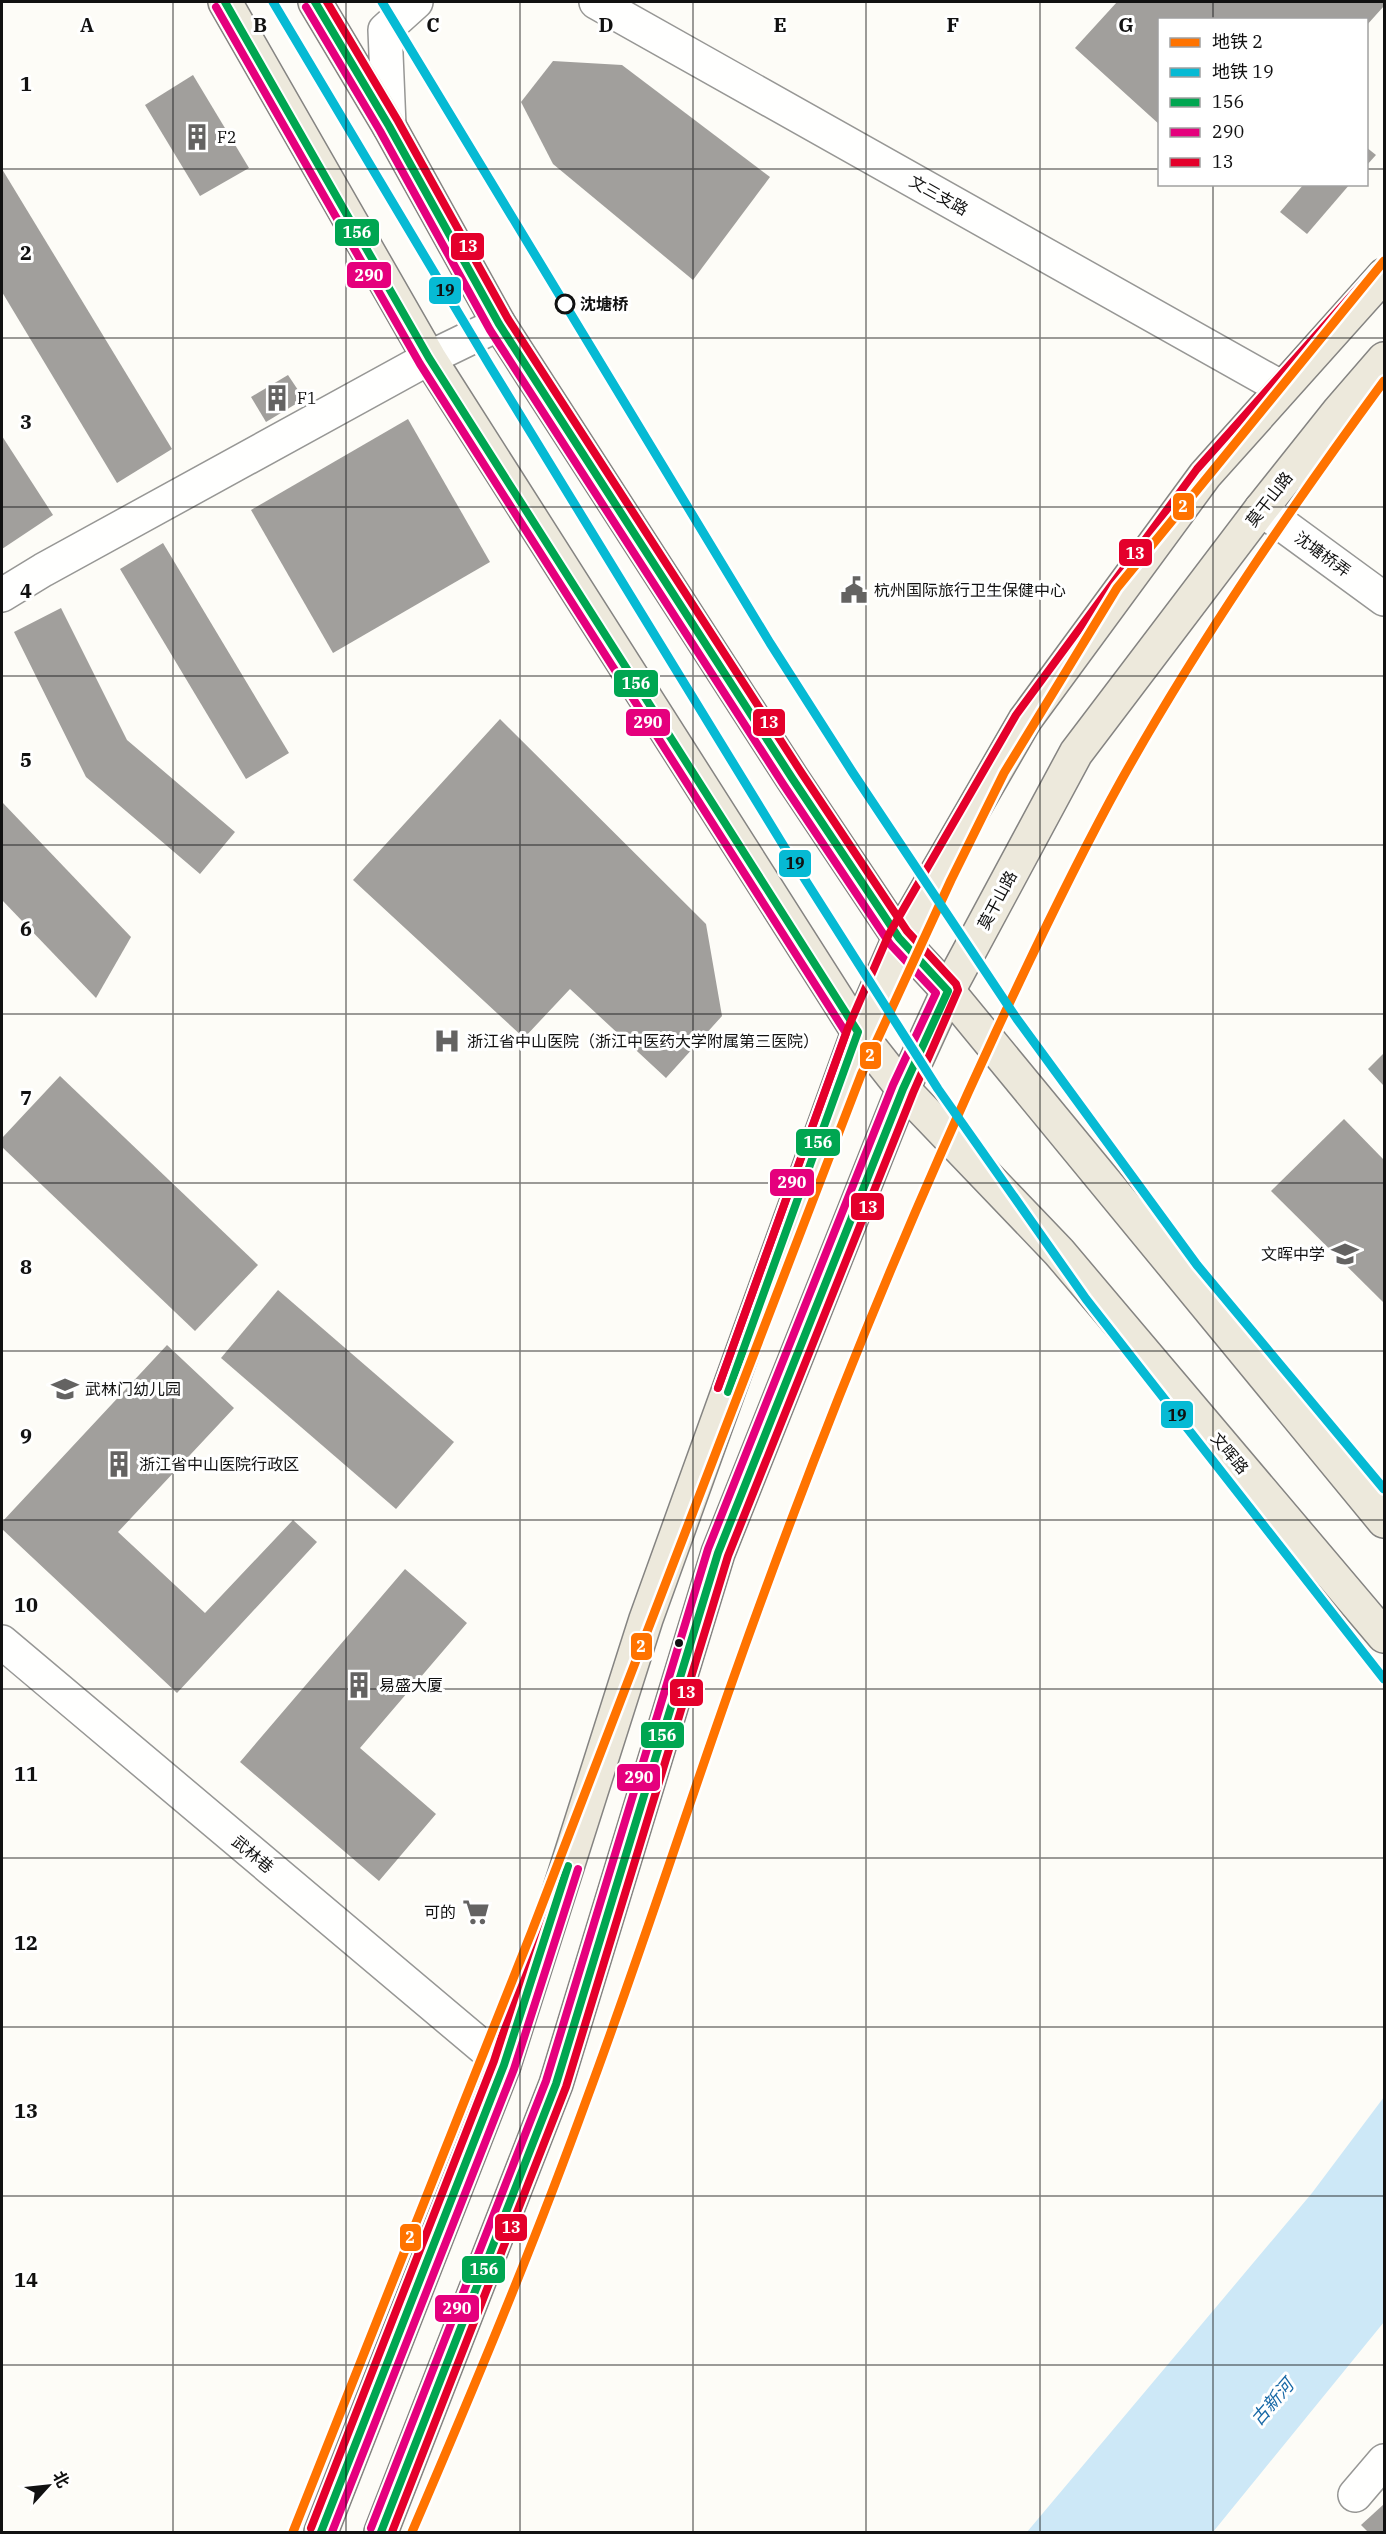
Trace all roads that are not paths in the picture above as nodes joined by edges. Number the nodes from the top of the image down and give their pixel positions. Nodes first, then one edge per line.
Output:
1 (225, 2) edge
2 (315, 2) edge
3 (416, 2) edge
4 (596, 2) edge
5 (389, 126) junction
6 (1384, 275) edge
7 (499, 324) junction
8 (429, 358) junction
9 (1384, 359) edge
10 (1282, 388) junction
11 (1261, 508) junction
12 (2, 596) edge
13 (1384, 599) edge
14 (899, 938) junction
15 (948, 991) junction
16 (858, 1032) junction
17 (903, 1089) junction
18 (1384, 1521) edge
19 (1384, 1636) edge
20 (2, 1642) edge
21 (504, 2065) junction
22 (1384, 2461) edge
23 (1356, 2495) dead end
24 (321, 2532) edge
25 (381, 2532) edge

1 - 8 main road, 文晖路
2 - 5 main road
3 - 5 street
4 - 10 street, 文三支路
5 - 7 main road
6 - 10 main road
7 - 8 street
7 - 14 main road
8 - 12 street
8 - 16 main road, 文晖路
9 - 11 main road, 莫干山路
10 - 14 main road
11 - 13 street, 沈塘桥弄
11 - 15 main road, 莫干山路
14 - 15 main road
14 - 16 main road
15 - 17 main road, 莫干山路
15 - 18 main road
16 - 17 main road, 文晖路
16 - 21 main road
17 - 19 main road, 文晖路
17 - 25 main road, 莫干山路
20 - 21 street, 武林巷
21 - 24 main road
22 - 23 street

